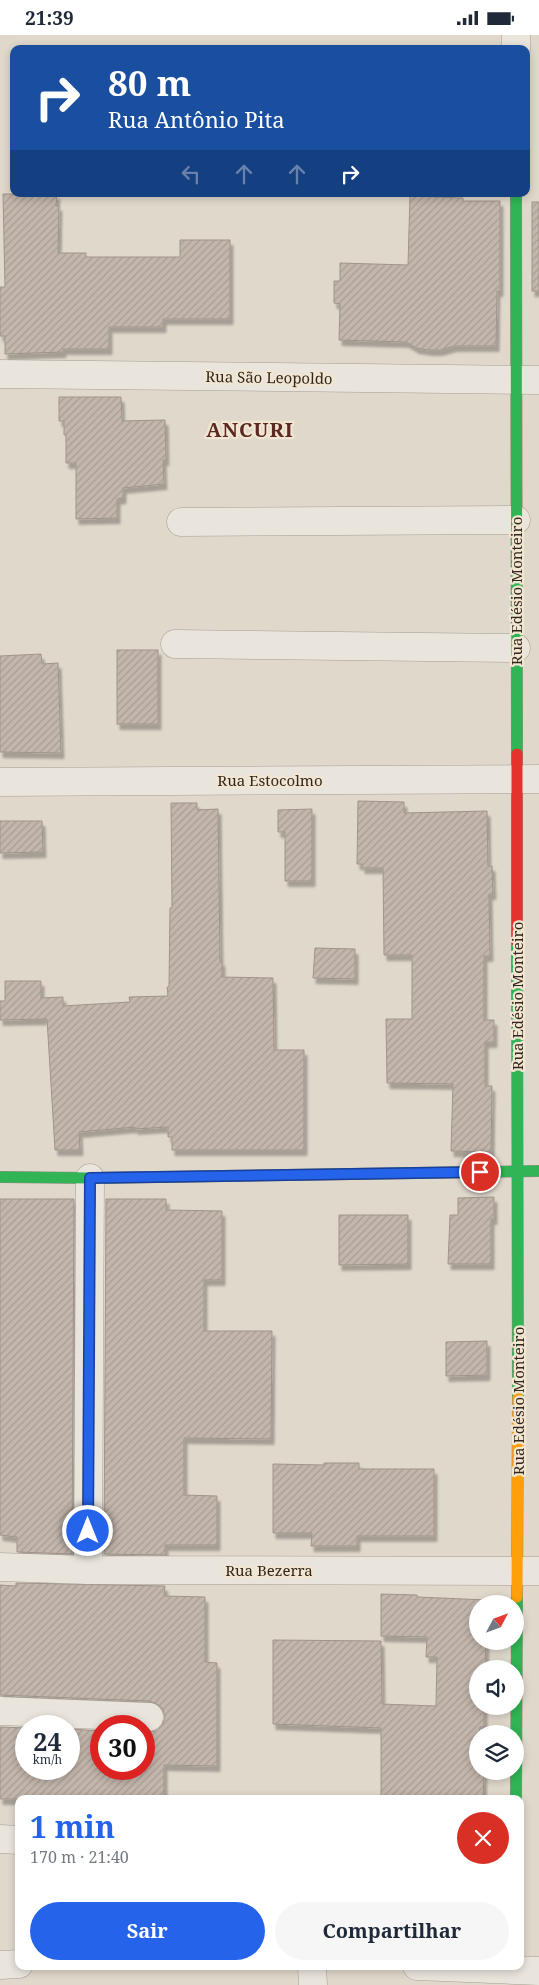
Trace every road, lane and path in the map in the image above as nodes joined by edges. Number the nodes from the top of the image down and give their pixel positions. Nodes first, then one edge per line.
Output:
1 (516, 197) edge
2 (0, 374) edge
3 (527, 380) edge
4 (516, 520) junction
5 (181, 522) dead end
6 (175, 644) dead end
7 (516, 648) junction
8 (527, 779) edge
9 (0, 781) edge
10 (518, 1171) junction
11 (539, 1171) edge
12 (0, 1177) edge
13 (90, 1178) junction
14 (0, 1567) edge
15 (88, 1570) junction
16 (528, 1571) edge
17 (0, 1711) edge
18 (99, 1715) edge
19 (516, 1795) edge
20 (0, 1839) edge
21 (15, 1840) edge
22 (15, 1964) edge
23 (0, 1965) edge
24 (312, 1970) edge
25 (313, 1985) edge

1 - 3 street, Rua Edésio Monteiro
2 - 3 street, Rua São Leopoldo
3 - 4 street, Rua Edésio Monteiro
4 - 5 street
4 - 7 street, Rua Edésio Monteiro
6 - 7 street
7 - 8 street, Rua Edésio Monteiro
8 - 9 street, Rua Estocolmo
8 - 10 street, Rua Edésio Monteiro
10 - 11 street
10 - 13 street
10 - 16 street, Rua Edésio Monteiro
12 - 13 street
13 - 15 street
14 - 15 street, Rua Bezerra
15 - 16 street, Rua Bezerra
16 - 19 street, Rua Edésio Monteiro
17 - 18 street
20 - 21 street
22 - 23 street
24 - 25 street

